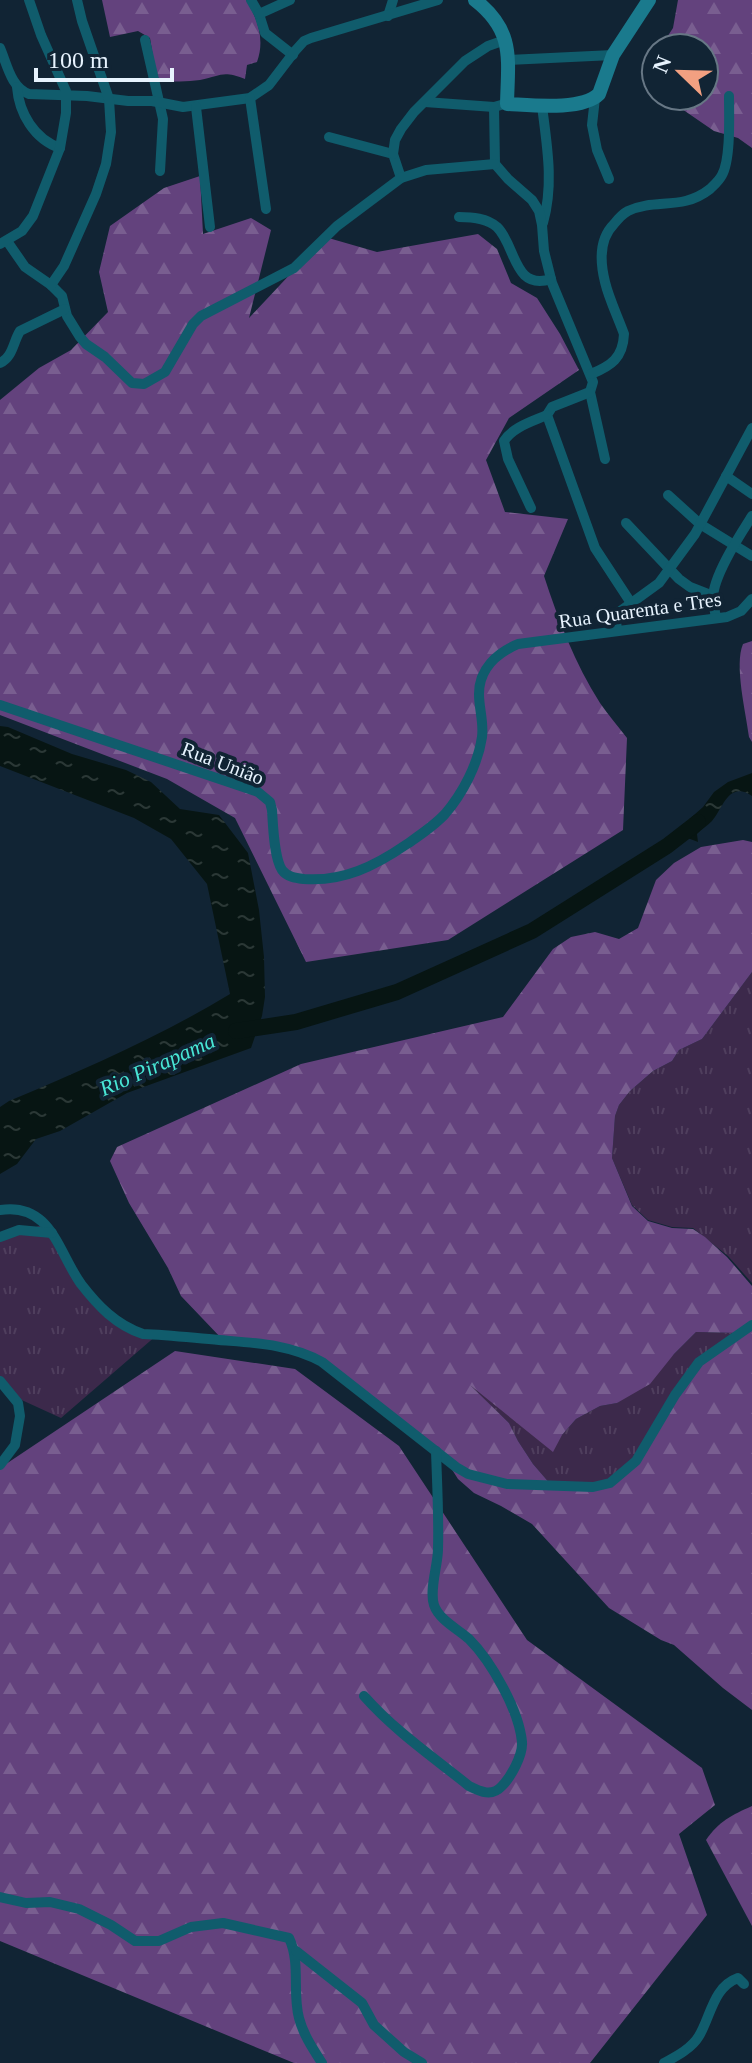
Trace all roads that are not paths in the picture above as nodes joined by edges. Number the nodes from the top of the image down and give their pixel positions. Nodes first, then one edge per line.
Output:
1 (29, 0) edge
2 (77, 0) edge
3 (251, 0) edge
4 (290, 0) edge
5 (393, 0) edge
6 (438, 0) edge
7 (475, 0) edge
8 (649, 0) edge
9 (259, 14) junction
10 (388, 16) junction
11 (145, 40) dead end
12 (505, 40) junction
13 (0, 48) edge
14 (293, 55) junction
15 (613, 55) junction
16 (508, 60) junction
17 (17, 87) junction
18 (67, 96) junction
19 (729, 96) dead end
20 (250, 98) junction
21 (595, 98) junction
22 (109, 99) junction
23 (159, 101) junction
24 (425, 102) junction
25 (500, 105) junction
26 (542, 106) junction
27 (196, 107) junction
28 (329, 137) dead end
29 (60, 148) junction
30 (393, 154) junction
31 (495, 164) junction
32 (160, 171) dead end
33 (401, 178) junction
34 (609, 179) dead end
35 (266, 209) dead end
36 (459, 217) dead end
37 (542, 225) junction
38 (210, 227) dead end
39 (4, 243) edge
40 (551, 279) junction
41 (51, 285) junction
42 (65, 309) junction
43 (0, 363) edge
44 (591, 374) junction
45 (590, 392) junction
46 (547, 415) junction
47 (751, 433) edge
48 (605, 459) dead end
49 (726, 476) junction
50 (752, 494) edge
51 (668, 495) dead end
52 (531, 508) dead end
53 (752, 516) edge
54 (626, 523) dead end
55 (700, 524) junction
56 (734, 545) junction
57 (752, 556) edge
58 (669, 570) junction
59 (713, 596) junction
60 (752, 599) edge
61 (631, 603) junction
62 (716, 618) junction
63 (617, 631) junction
64 (526, 643) joint
65 (0, 705) edge
66 (0, 1210) edge
67 (52, 1233) junction
68 (0, 1237) edge
69 (752, 1325) edge
70 (0, 1381) edge
71 (436, 1451) junction
72 (0, 1465) edge
73 (364, 1696) dead end
74 (0, 1897) edge
75 (296, 1951) junction
76 (744, 1984) dead end
77 (322, 2063) edge
78 (422, 2063) edge
79 (664, 2063) edge

1 - 18 street
2 - 22 street
3 - 9 street
4 - 9 street
5 - 10 street
6 - 10 street
7 - 12 street
8 - 15 street
9 - 14 street
10 - 14 street
11 - 23 street
12 - 16 street
12 - 24 street
13 - 17 street
14 - 20 street
15 - 16 street
15 - 21 street
16 - 25 street
17 - 18 street
17 - 29 street
18 - 22 street
18 - 29 street
19 - 44 street
20 - 27 street
20 - 35 street
21 - 26 street
21 - 34 street
22 - 23 street
22 - 41 street
23 - 27 street
23 - 32 street
24 - 25 street
24 - 30 street
25 - 26 street
25 - 31 street
26 - 37 street
27 - 38 street
28 - 30 street
29 - 39 street
30 - 33 street
31 - 33 street
31 - 37 street
33 - 42 street
36 - 40 street
37 - 40 street
39 - 41 street
40 - 44 street
41 - 42 street
42 - 43 street
44 - 45 street
45 - 46 street
45 - 48 street
46 - 52 street
46 - 61 street
47 - 49 street
49 - 50 street
49 - 55 street
51 - 55 street
53 - 56 street
54 - 58 street
55 - 56 street
55 - 58 street
56 - 57 street
56 - 59 street
58 - 59 street
58 - 61 street
59 - 62 street
60 - 62 street, Rua Quarenta e Tres
61 - 63 street
62 - 63 street, Rua Quarenta e Tres
63 - 64 street, Rua Quarenta e Tres
64 - 65 street, Rua União
66 - 67 street
67 - 68 street
67 - 71 street
69 - 71 street
70 - 72 street
71 - 73 street
74 - 75 street
75 - 77 street
75 - 78 street
76 - 79 street

